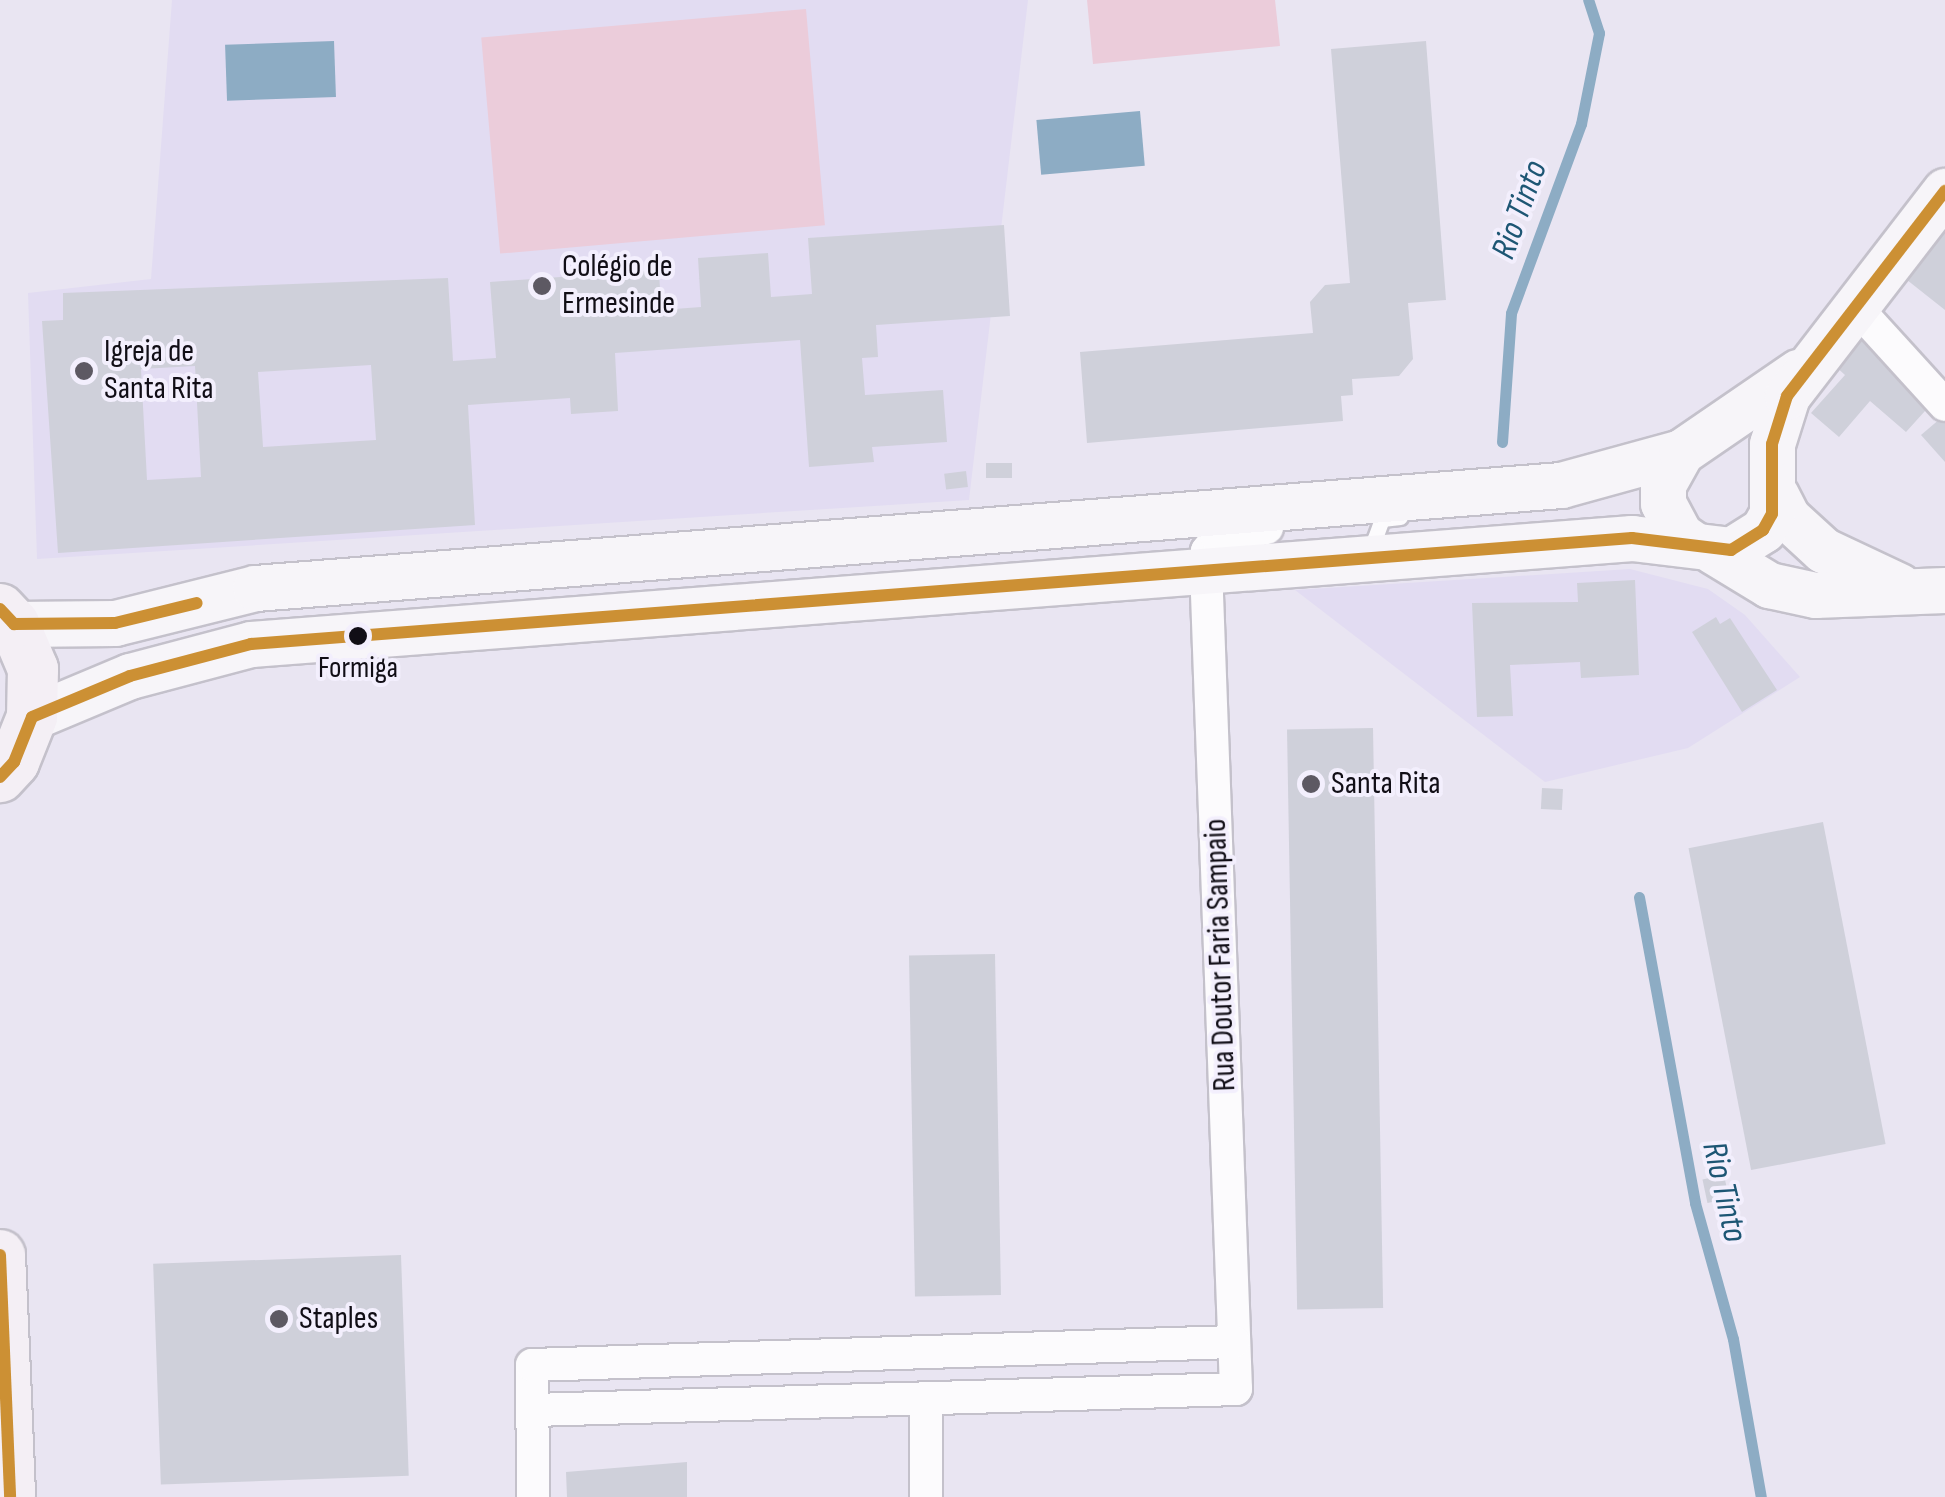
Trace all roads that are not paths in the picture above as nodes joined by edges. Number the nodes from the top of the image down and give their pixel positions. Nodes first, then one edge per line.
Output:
1 (1945, 190) edge
2 (1854, 306) junction
3 (1811, 361) junction
4 (1945, 405) edge
5 (1688, 446) junction
6 (1775, 485) junction
7 (1488, 491) junction
8 (1324, 502) junction
9 (1082, 522) junction
10 (1704, 548) junction
11 (1385, 556) junction
12 (1206, 568) junction
13 (1936, 590) edge
14 (7, 616) edge
15 (32, 717) junction
16 (0, 777) edge
17 (0, 1254) edge
18 (1234, 1342) junction
19 (926, 1402) junction
20 (534, 1410) junction
21 (10, 1497) edge
22 (533, 1497) edge
23 (926, 1497) edge

1 - 2 main road
2 - 3 main road
2 - 4 street
3 - 5 main road
3 - 6 main road
5 - 6 main road
5 - 7 main road
5 - 10 main road
6 - 10 main road
6 - 13 main road
7 - 8 main road
7 - 11 lane
8 - 9 main road
8 - 12 street
9 - 12 street
9 - 14 main road
10 - 11 main road
10 - 13 main road
11 - 12 main road
12 - 15 main road
12 - 18 street, Rua Doutor Faria Sampaio
14 - 15 main road
15 - 16 main road
17 - 21 main road
18 - 19 street, Rua Doutor Faria Sampaio
18 - 20 street
19 - 20 street, Rua Doutor Faria Sampaio
19 - 23 street
20 - 22 street

